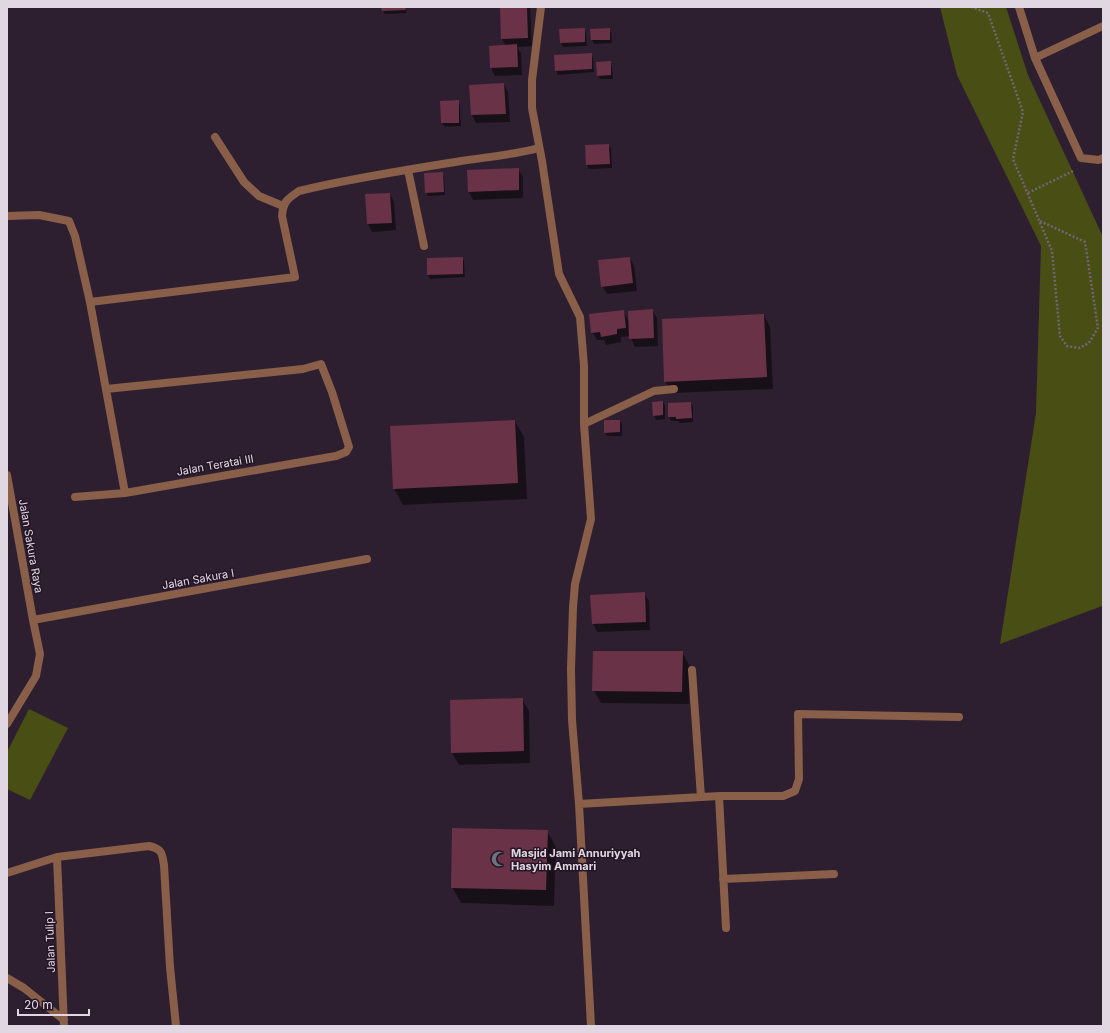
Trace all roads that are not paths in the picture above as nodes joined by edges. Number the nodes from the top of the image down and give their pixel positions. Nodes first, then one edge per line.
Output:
1 (541, 7) edge
2 (1020, 7) edge
3 (1103, 26) edge
4 (1035, 58) junction
5 (215, 137) dead end
6 (539, 148) junction
7 (1103, 158) edge
8 (408, 170) junction
9 (283, 206) junction
10 (7, 216) edge
11 (424, 246) dead end
12 (90, 302) junction
13 (106, 389) junction
14 (674, 389) dead end
15 (584, 424) junction
16 (7, 478) edge
17 (125, 493) junction
18 (75, 497) dead end
19 (367, 559) dead end
20 (33, 620) junction
21 (692, 670) dead end
22 (959, 717) dead end
23 (7, 724) edge
24 (719, 796) junction
25 (701, 798) junction
26 (579, 804) junction
27 (57, 857) junction
28 (7, 873) edge
29 (834, 874) dead end
30 (724, 879) junction
31 (726, 928) dead end
32 (7, 978) edge
33 (64, 1023) edge
34 (176, 1026) edge
35 (591, 1026) edge

1 - 6 street
2 - 4 street
3 - 4 street
4 - 7 street
5 - 9 street
6 - 8 street
6 - 15 street
8 - 9 street
8 - 11 street
9 - 12 street
10 - 12 street
12 - 13 street
13 - 17 street
13 - 17 street, Jalan Teratai III
14 - 15 street
15 - 26 street
16 - 20 street, Jalan Sakura Raya
17 - 18 street, Jalan Teratai III
19 - 20 street, Jalan Sakura I
20 - 23 street, Jalan Sakura Raya
21 - 25 street
22 - 24 street
24 - 25 street
24 - 30 street
25 - 26 street
26 - 35 street
27 - 28 street
27 - 33 street, Jalan Tulip I
27 - 34 street
29 - 30 street
30 - 31 street
32 - 33 street

